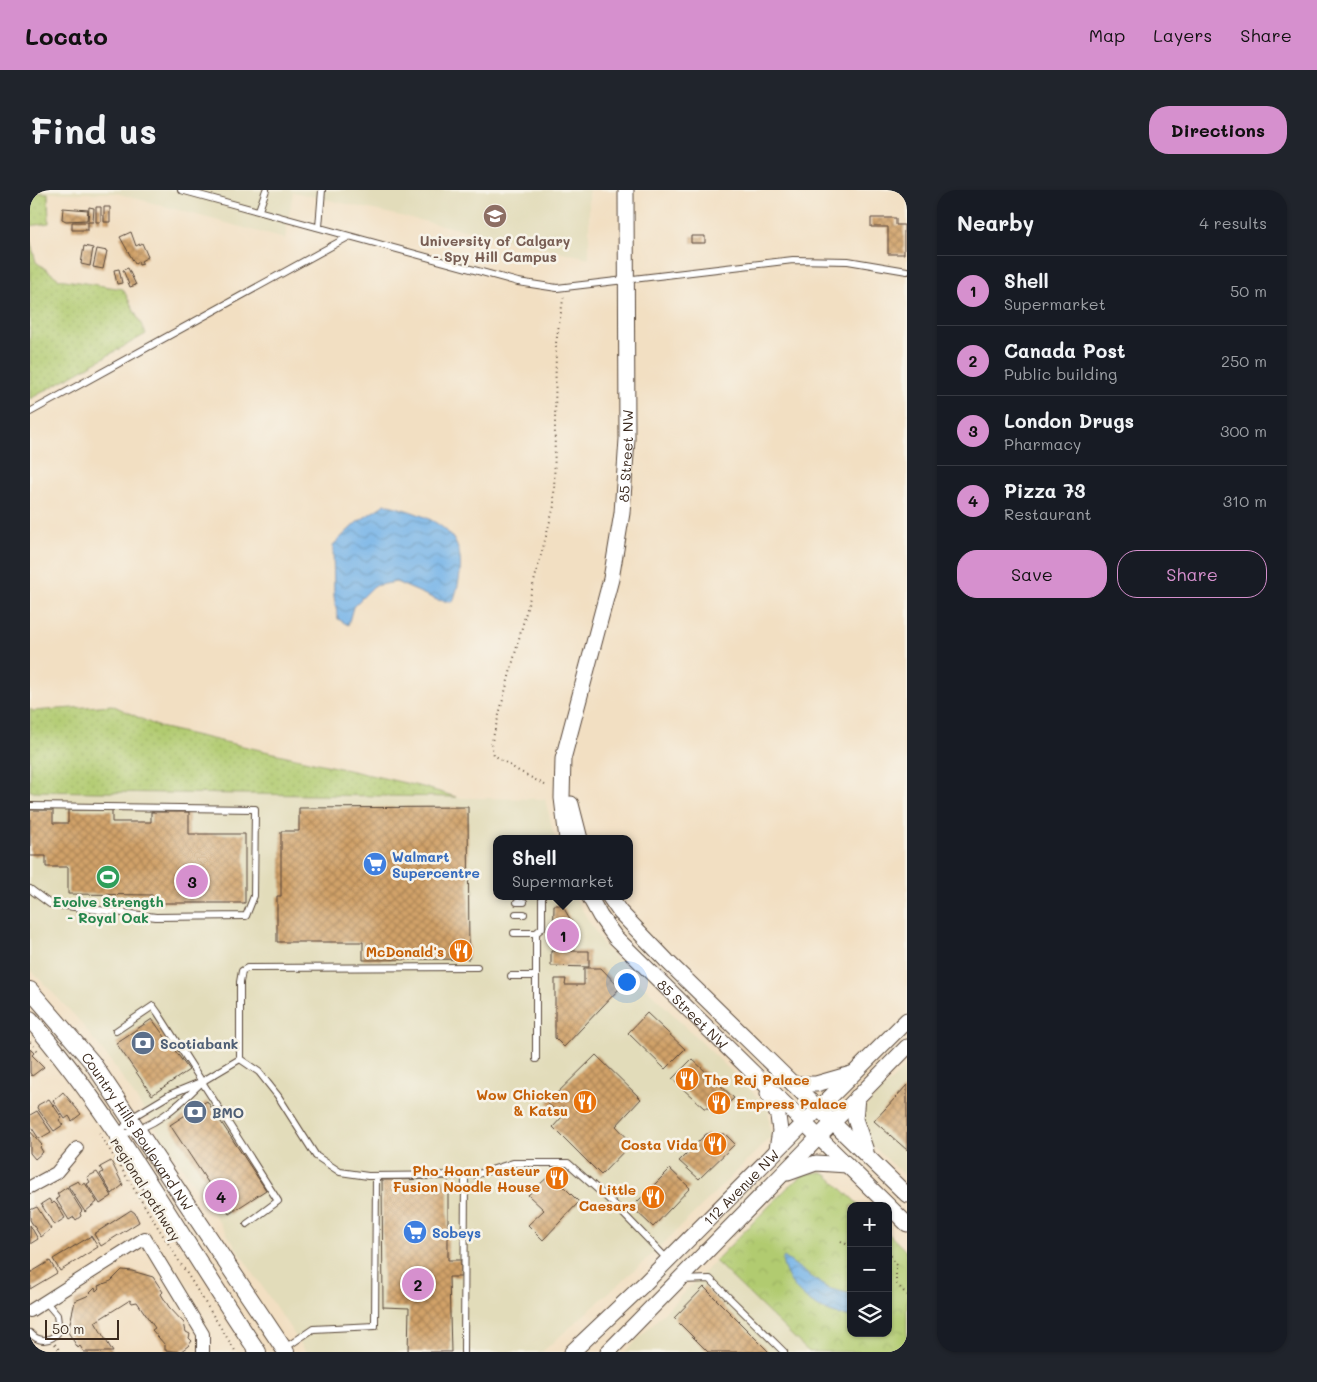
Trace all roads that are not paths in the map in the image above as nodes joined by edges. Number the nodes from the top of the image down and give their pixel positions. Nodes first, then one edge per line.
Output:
1 (181, 190) edge
2 (266, 190) edge
3 (322, 190) edge
4 (626, 190) edge
5 (259, 210) junction
6 (319, 227) junction
7 (348, 237) junction
8 (907, 271) edge
9 (627, 280) junction
10 (30, 412) edge
11 (576, 714) junction
12 (30, 806) edge
13 (567, 835) edge
14 (579, 835) edge
15 (30, 888) edge
16 (540, 900) edge
17 (591, 900) edge
18 (612, 900) edge
19 (516, 914) dead end
20 (524, 914) dead end
21 (514, 933) dead end
22 (536, 933) junction
23 (477, 967) dead end
24 (511, 976) dead end
25 (535, 976) junction
26 (30, 990) edge
27 (30, 1019) edge
28 (907, 1020) edge
29 (116, 1031) dead end
30 (907, 1048) edge
31 (240, 1059) junction
32 (536, 1059) dead end
33 (852, 1074) junction
34 (203, 1081) junction
35 (793, 1084) junction
36 (767, 1087) junction
37 (857, 1097) junction
38 (819, 1108) junction
39 (833, 1122) junction
40 (805, 1123) junction
41 (135, 1124) junction
42 (118, 1135) junction
43 (819, 1137) junction
44 (77, 1148) dead end
45 (777, 1149) junction
46 (869, 1157) junction
47 (847, 1165) junction
48 (466, 1175) junction
49 (376, 1176) junction
50 (780, 1176) junction
51 (30, 1187) edge
52 (907, 1195) edge
53 (247, 1224) dead end
54 (907, 1224) edge
55 (668, 1260) junction
56 (677, 1280) junction
57 (45, 1301) junction
58 (30, 1311) edge
59 (30, 1333) edge
60 (285, 1350) edge
61 (203, 1352) edge
62 (258, 1352) edge
63 (464, 1352) edge
64 (572, 1352) edge
65 (608, 1352) edge
66 (784, 1352) edge

1 - 5 lane
2 - 5 lane
3 - 6 lane
4 - 9 street, 85 Street NW
5 - 6 lane
6 - 7 lane
7 - 9 lane
7 - 10 lane
8 - 9 lane
9 - 11 street, 85 Street NW
11 - 13 street, 85 Street NW
11 - 14 street, 85 Street NW
12 - 15 lane
16 - 22 lane
17 - 36 street, 85 Street NW
18 - 35 street, 85 Street NW
19 - 20 lane
21 - 22 lane
22 - 25 lane
23 - 31 lane
24 - 25 lane
25 - 32 lane
26 - 41 main road, Country Hills Boulevard NW
27 - 42 main road, Country Hills Boulevard NW
28 - 33 street, 112 Avenue NW
29 - 34 lane
30 - 37 street, 112 Avenue NW
31 - 34 lane
31 - 49 lane
33 - 35 street
33 - 38 street, 112 Avenue NW
34 - 41 lane
34 - 41 lane
34 - 53 lane
35 - 38 street, 85 Street NW
36 - 40 street, 85 Street NW
36 - 45 street
37 - 39 street, 112 Avenue NW
37 - 46 street
38 - 39 street, 85 Street NW
38 - 40 street, 112 Avenue NW
39 - 43 street, 112 Avenue NW
39 - 46 street, 85 Street NW
40 - 43 street, 85 Street NW
40 - 45 street, 112 Avenue NW
41 - 42 lane
41 - 42 lane
41 - 60 main road, Country Hills Boulevard NW
42 - 62 main road, Country Hills Boulevard NW
43 - 47 street, 85 Street NW
43 - 50 street, 112 Avenue NW
44 - 51 street
45 - 55 street, 112 Avenue NW
46 - 52 street, 85 Street NW
47 - 50 street
47 - 54 street, 85 Street NW
48 - 49 lane
48 - 55 lane
48 - 63 lane
49 - 60 lane
50 - 56 street, 112 Avenue NW
55 - 64 street, 112 Avenue NW
56 - 65 street, 112 Avenue NW
56 - 66 lane
57 - 58 street
57 - 59 lane
57 - 61 street

